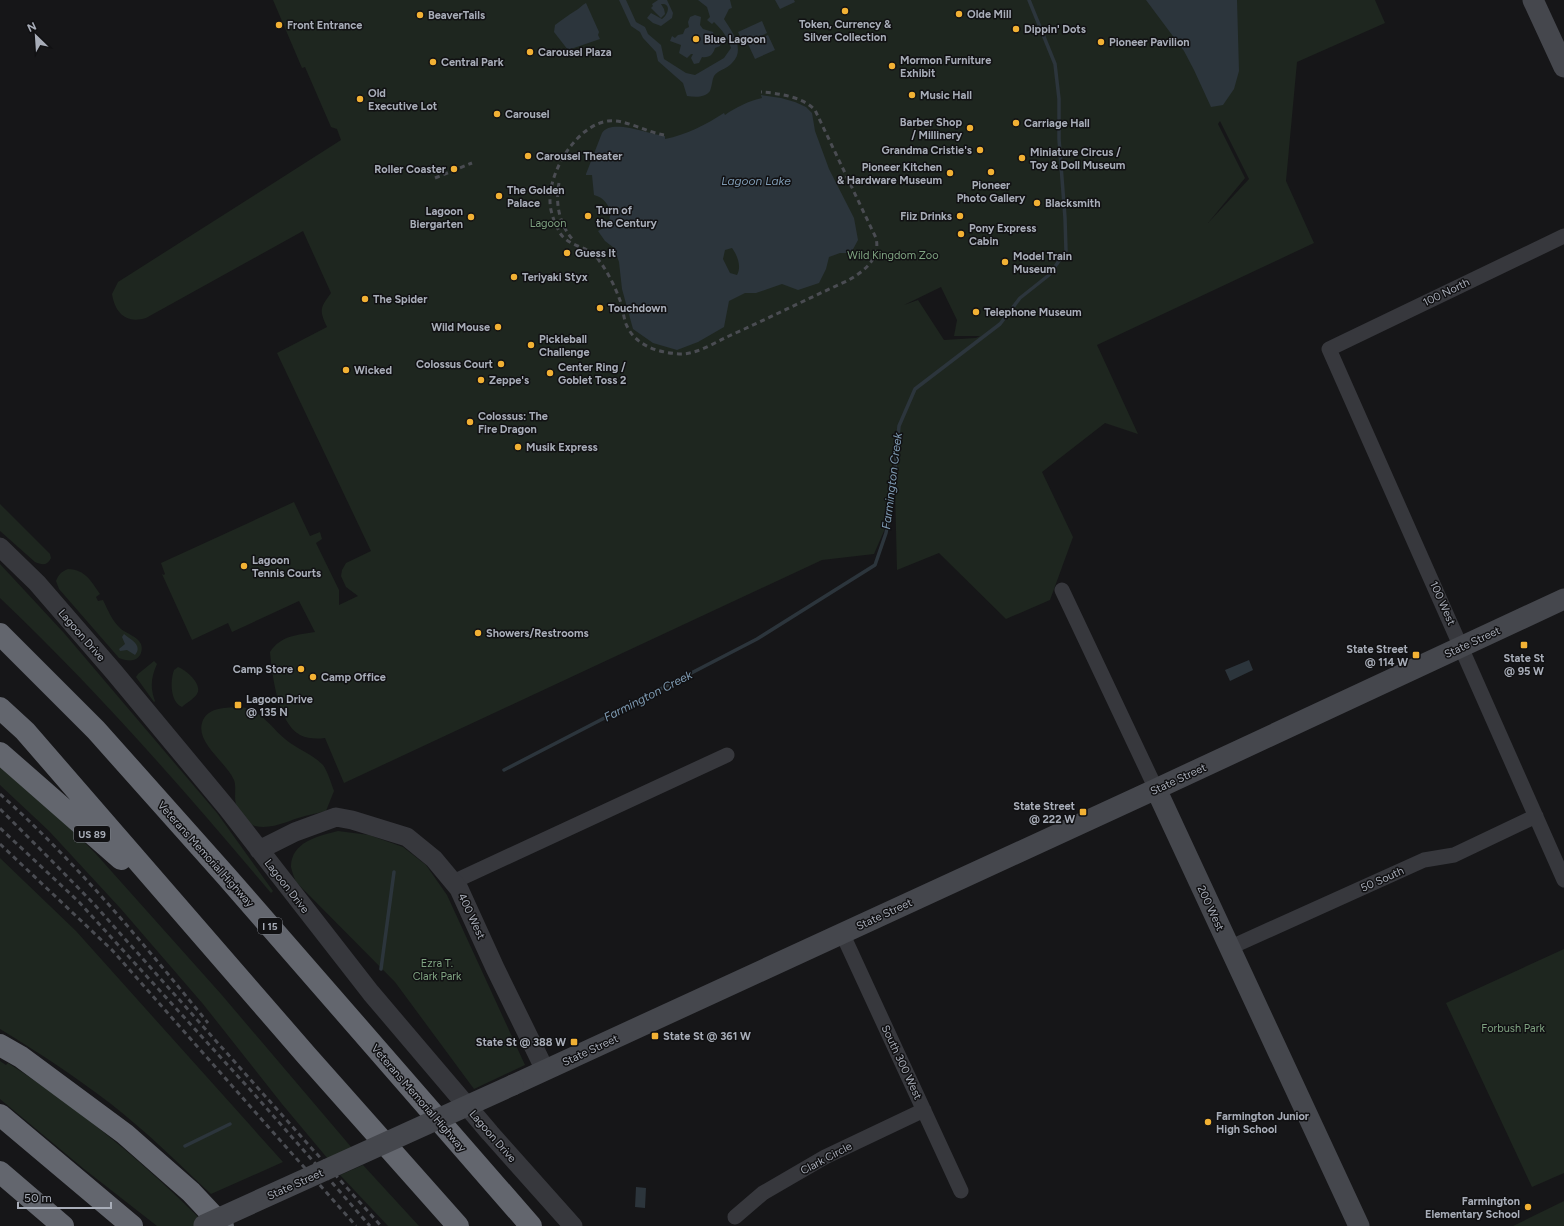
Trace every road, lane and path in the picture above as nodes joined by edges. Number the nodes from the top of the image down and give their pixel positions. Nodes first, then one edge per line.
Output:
1 (1533, 0) edge
2 (1564, 67) edge
3 (1564, 236) edge
4 (1329, 349) joint
5 (0, 547) edge
6 (1062, 590) dead end
7 (1564, 600) edge
8 (0, 634) edge
9 (1462, 646) junction
10 (0, 708) edge
11 (0, 753) edge
12 (728, 755) dead end
13 (1156, 790) junction
14 (1536, 816) junction
15 (260, 850) junction
16 (1564, 880) edge
17 (453, 882) junction
18 (185, 914) junction
19 (842, 933) junction
20 (1229, 948) junction
21 (0, 1044) edge
22 (545, 1070) junction
23 (924, 1110) junction
24 (0, 1115) edge
25 (0, 1172) edge
26 (0, 1184) edge
27 (961, 1191) dead end
28 (735, 1217) dead end
29 (56, 1226) edge
30 (63, 1226) edge
31 (132, 1226) edge
32 (202, 1226) edge
33 (223, 1226) edge
34 (458, 1226) edge
35 (531, 1226) edge
36 (573, 1226) edge
37 (1359, 1226) edge

1 - 2 main road
3 - 4 street, 100 North
4 - 9 street, 100 West
5 - 15 street, Lagoon Drive
6 - 13 street, 200 West
7 - 9 main road, State Street
8 - 35 highway, Veterans Memorial Highway / I 15
9 - 13 main road, State Street
9 - 14 street, 100 West
10 - 18 highway
11 - 18 highway, US 89
12 - 17 street
13 - 19 main road, State Street
13 - 20 main road, 200 West
14 - 16 street, 100 West
14 - 20 street, 50 South
15 - 17 street, 400 West
15 - 36 street, Lagoon Drive
17 - 22 street, 400 West
18 - 34 highway
19 - 22 main road, State Street
19 - 23 street, South 300 West
20 - 37 main road, 200 West
21 - 33 highway
22 - 32 main road, State Street, bridge
23 - 27 street, South 300 West
23 - 28 street, Clark Circle
24 - 31 highway
25 - 30 highway
26 - 29 highway

